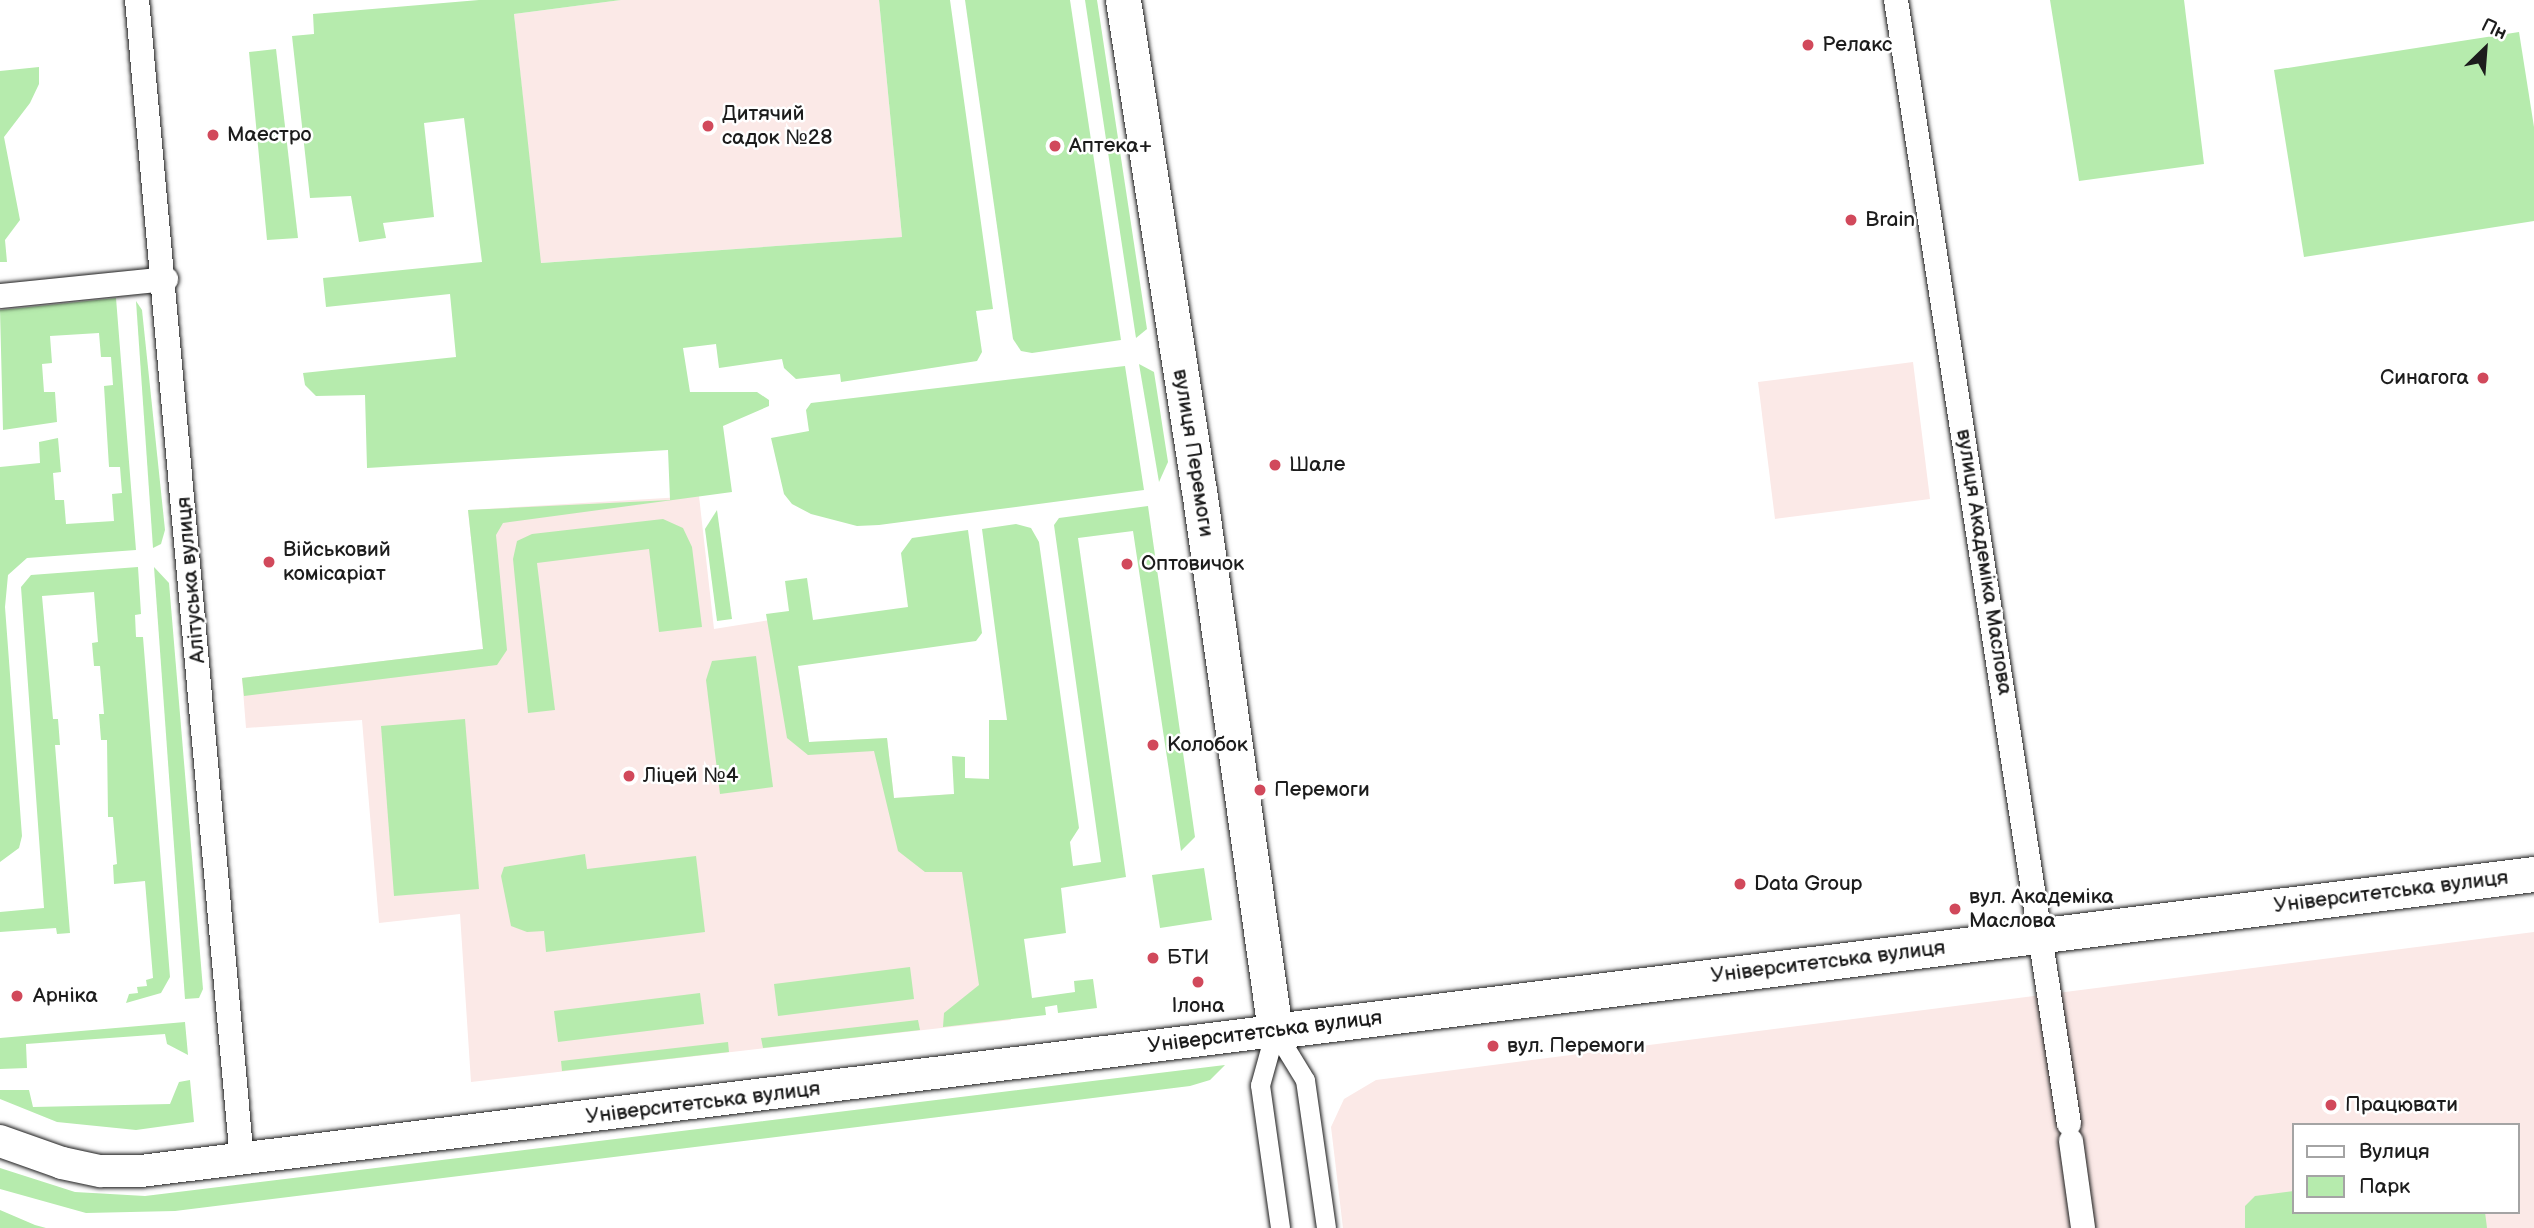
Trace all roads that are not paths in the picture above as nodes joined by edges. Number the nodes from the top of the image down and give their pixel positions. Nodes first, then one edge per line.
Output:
1 (137, 0) edge
2 (1123, 0) edge
3 (1896, 0) edge
4 (166, 279) junction
5 (0, 296) edge
6 (2534, 874) edge
7 (2042, 935) junction
8 (1275, 1031) junction
9 (0, 1142) edge
10 (242, 1160) junction
11 (1280, 1228) edge
12 (1326, 1228) edge
13 (2083, 1228) edge

1 - 4 street, Алітуська вулиця
2 - 8 main road, вулиця Перемоги
3 - 7 street, вулиця Академіка Маслова
4 - 5 street
4 - 10 street, Алітуська вулиця
6 - 7 main road, Університетська вулиця
7 - 8 main road, Університетська вулиця
7 - 13 street, вулиця Академіка Маслова
8 - 10 street, Університетська вулиця
8 - 11 street, вулиця Перемоги
8 - 12 street, вулиця Перемоги
9 - 10 street, Університетська вулиця

